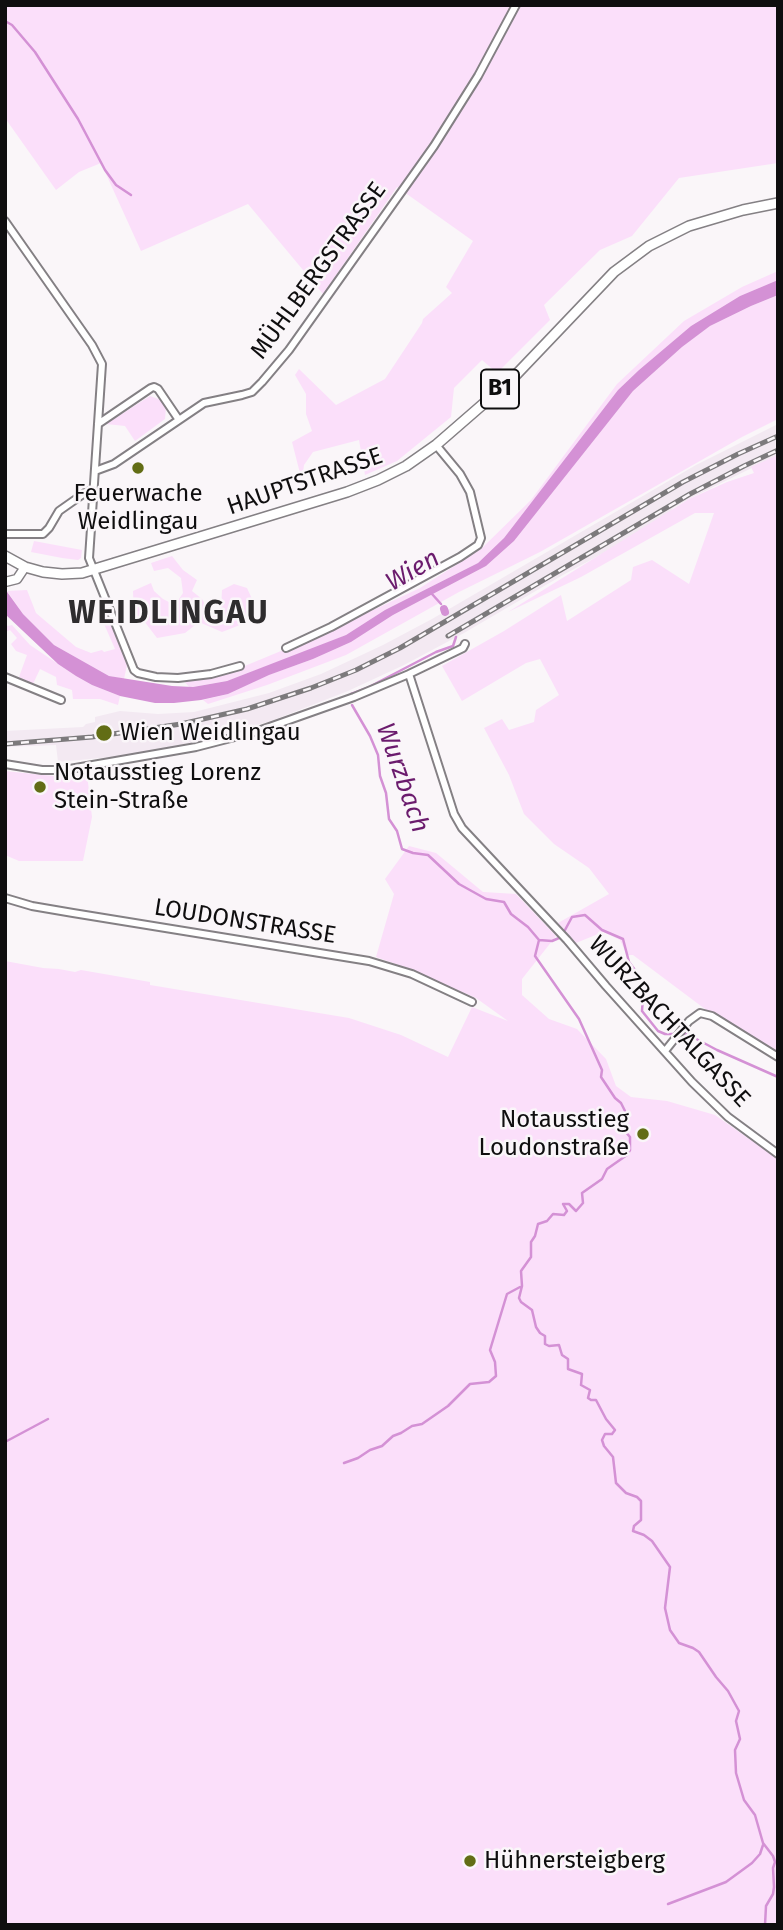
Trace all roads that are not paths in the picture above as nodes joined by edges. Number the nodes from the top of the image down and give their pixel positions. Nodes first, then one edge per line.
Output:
1 (516, 5) edge
2 (778, 203) edge
3 (6, 224) edge
4 (179, 419) junction
5 (98, 424) junction
6 (436, 445) junction
7 (95, 471) junction
8 (93, 490) junction
9 (5, 534) edge
10 (5, 556) edge
11 (25, 567) junction
12 (92, 570) junction
13 (7, 582) edge
14 (466, 644) dead end
15 (286, 648) dead end
16 (240, 666) dead end
17 (409, 674) junction
18 (5, 677) edge
19 (61, 700) dead end
20 (5, 764) edge
21 (5, 898) edge
22 (472, 1002) dead end
23 (665, 1051) junction
24 (778, 1057) edge
25 (778, 1154) edge

1 - 4 street, MÜHLBERGSTRASSE
2 - 6 main road, HAUPTSTRASSE / B1
3 - 5 street
4 - 5 street
4 - 7 street, MÜHLBERGSTRASSE
5 - 7 street
6 - 12 main road, HAUPTSTRASSE / B1
6 - 15 street
7 - 8 street
8 - 9 street
8 - 12 street
10 - 11 main road, B1
11 - 12 main road, B1
11 - 13 main road
12 - 16 street
14 - 17 street
17 - 20 street
17 - 23 street, WURZBACHTALGASSE
18 - 19 street
21 - 22 street, LOUDONSTRASSE
23 - 24 street
23 - 25 street, WURZBACHTALGASSE

